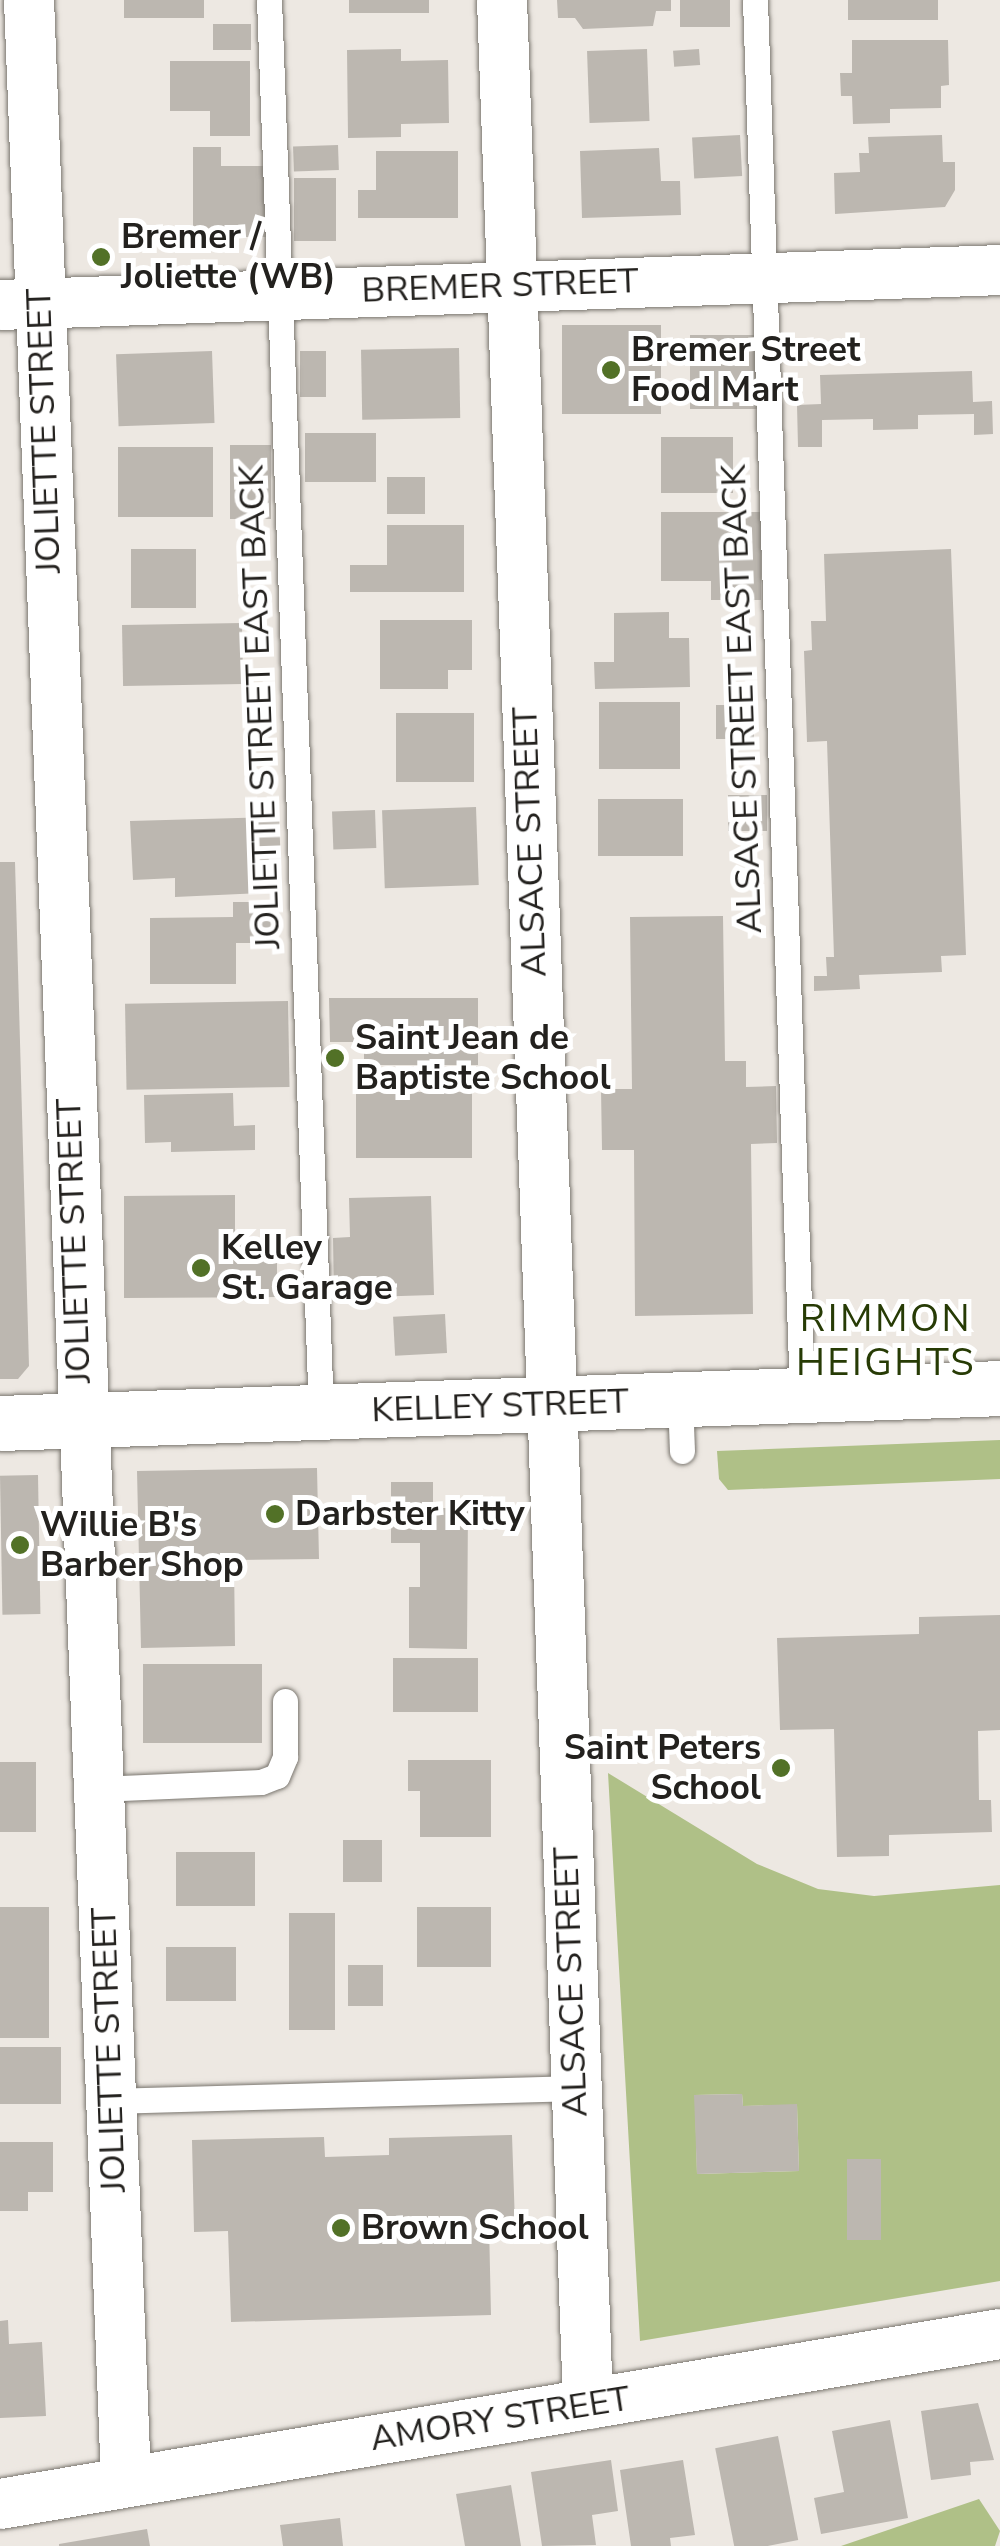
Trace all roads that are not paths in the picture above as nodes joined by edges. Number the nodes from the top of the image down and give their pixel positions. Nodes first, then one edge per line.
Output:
1 (29, 0) edge
2 (269, 0) edge
3 (502, 0) edge
4 (754, 0) edge
5 (1000, 270) edge
6 (763, 275) junction
7 (513, 287) junction
8 (280, 294) junction
9 (20, 304) edge
10 (1000, 1388) edge
11 (802, 1395) junction
12 (548, 1404) junction
13 (320, 1412) junction
14 (81, 1420) junction
15 (0, 1424) edge
16 (285, 1701) dead end
17 (98, 1788) junction
18 (575, 2088) junction
19 (112, 2101) junction
20 (1000, 2334) edge
21 (588, 2404) junction
22 (126, 2481) junction
23 (0, 2504) edge

1 - 9 street, JOLIETTE STREET
2 - 8 lane, JOLIETTE STREET EAST BACK
3 - 7 street, ALSACE STREET
4 - 6 lane, ALSACE STREET EAST BACK
5 - 6 street, BREMER STREET
6 - 7 street, BREMER STREET
6 - 11 lane, ALSACE STREET EAST BACK
7 - 8 street, BREMER STREET
7 - 12 street, ALSACE STREET
8 - 9 street, BREMER STREET
8 - 13 lane, JOLIETTE STREET EAST BACK
9 - 14 street, JOLIETTE STREET
10 - 11 street, KELLEY STREET
11 - 12 street, KELLEY STREET
12 - 13 street, KELLEY STREET
12 - 18 street, ALSACE STREET
13 - 14 street, KELLEY STREET
14 - 15 street, KELLEY STREET
14 - 17 street, JOLIETTE STREET
16 - 17 lane
17 - 19 street, JOLIETTE STREET
18 - 19 lane
18 - 21 street, ALSACE STREET
19 - 22 street, JOLIETTE STREET
20 - 21 street, AMORY STREET
21 - 22 street, AMORY STREET
22 - 23 street, AMORY STREET

